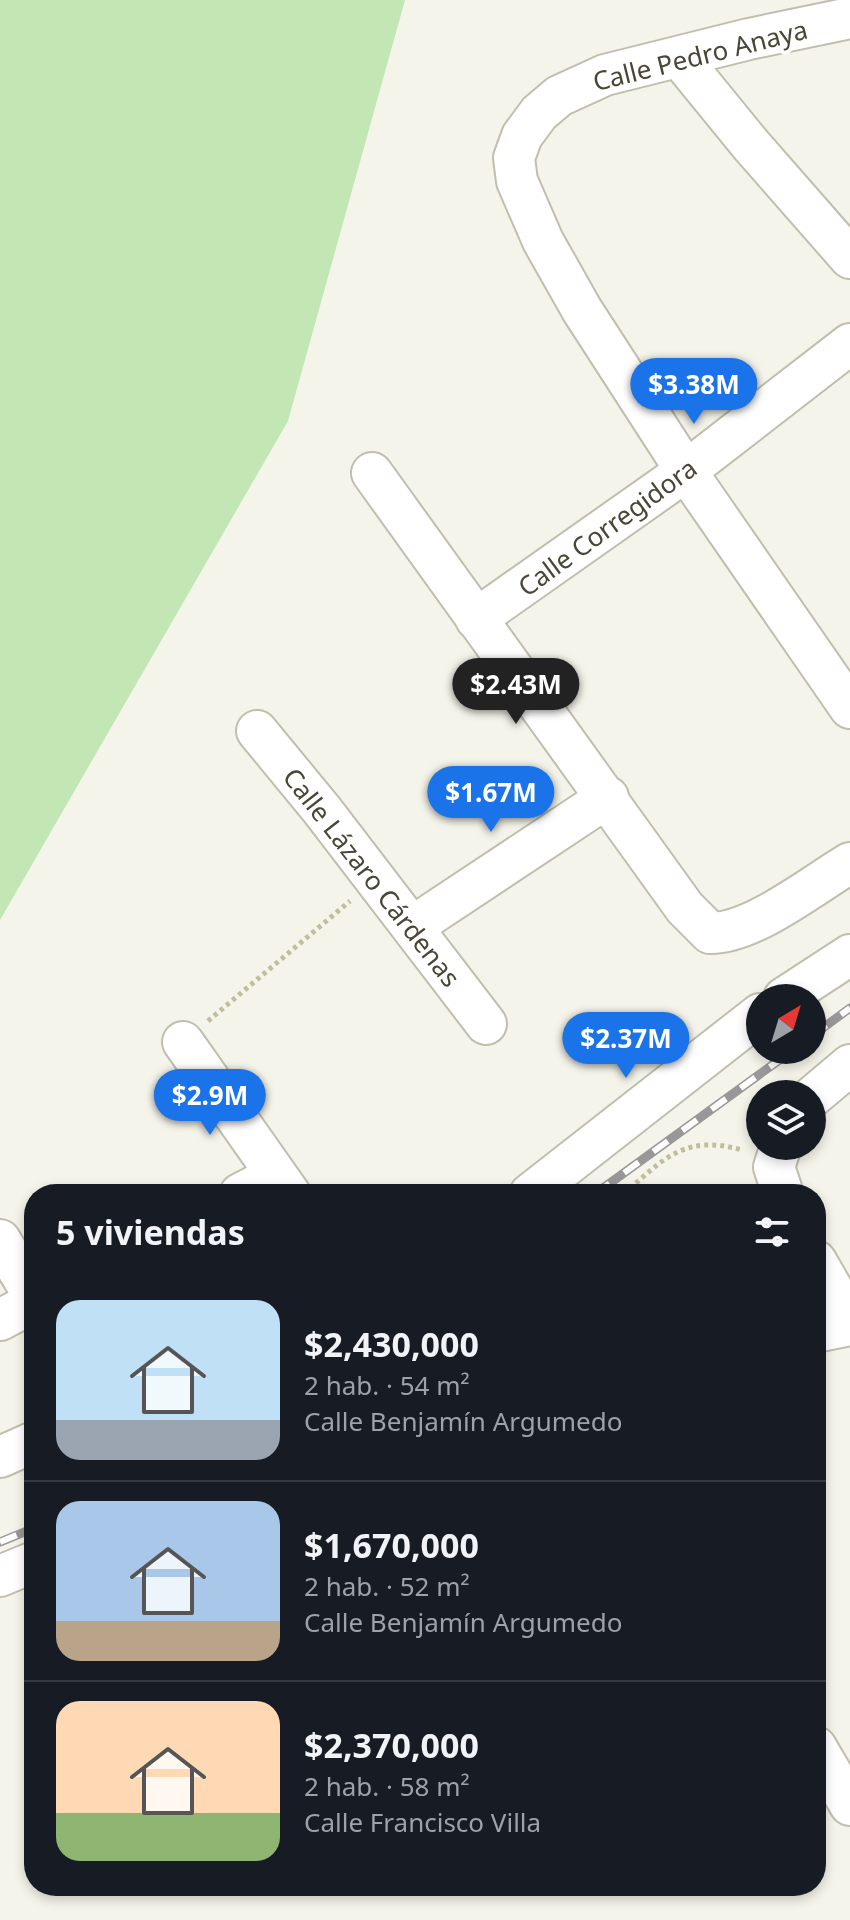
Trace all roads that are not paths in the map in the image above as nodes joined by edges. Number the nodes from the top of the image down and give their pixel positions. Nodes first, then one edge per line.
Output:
1 (850, 18) edge
2 (680, 58) junction
3 (850, 258) edge
4 (850, 344) edge
5 (686, 471) junction
6 (372, 473) dead end
7 (476, 619) junction
8 (850, 708) edge
9 (257, 731) dead end
10 (608, 797) junction
11 (850, 863) edge
12 (412, 927) junction
13 (850, 955) edge
14 (805, 984) edge
15 (486, 1024) dead end
16 (746, 1025) edge
17 (183, 1042) road end
18 (850, 1065) edge
19 (826, 1085) edge
20 (283, 1184) edge
21 (543, 1184) edge
22 (0, 1240) edge
23 (826, 1279) edge
24 (24, 1282) edge
25 (24, 1305) edge
26 (0, 1320) edge
27 (850, 1322) edge
28 (826, 1329) edge
29 (24, 1446) edge
30 (0, 1457) edge
31 (24, 1566) edge
32 (0, 1576) edge
33 (826, 1764) edge
34 (850, 1805) edge

1 - 2 street, Calle Pedro Anaya
2 - 3 street
2 - 5 street, Calle Pedro Anaya
4 - 5 street, Calle Corregidora
5 - 7 street, Calle Corregidora
5 - 8 street
6 - 7 street
7 - 10 street
9 - 12 street, Calle Lázaro Cárdenas
10 - 11 street
10 - 12 street
12 - 15 street, Calle Lázaro Cárdenas
13 - 14 street
16 - 21 street
17 - 20 street
18 - 19 street
22 - 24 street
23 - 27 street
25 - 26 street
27 - 28 street
29 - 30 street
31 - 32 street
33 - 34 street

